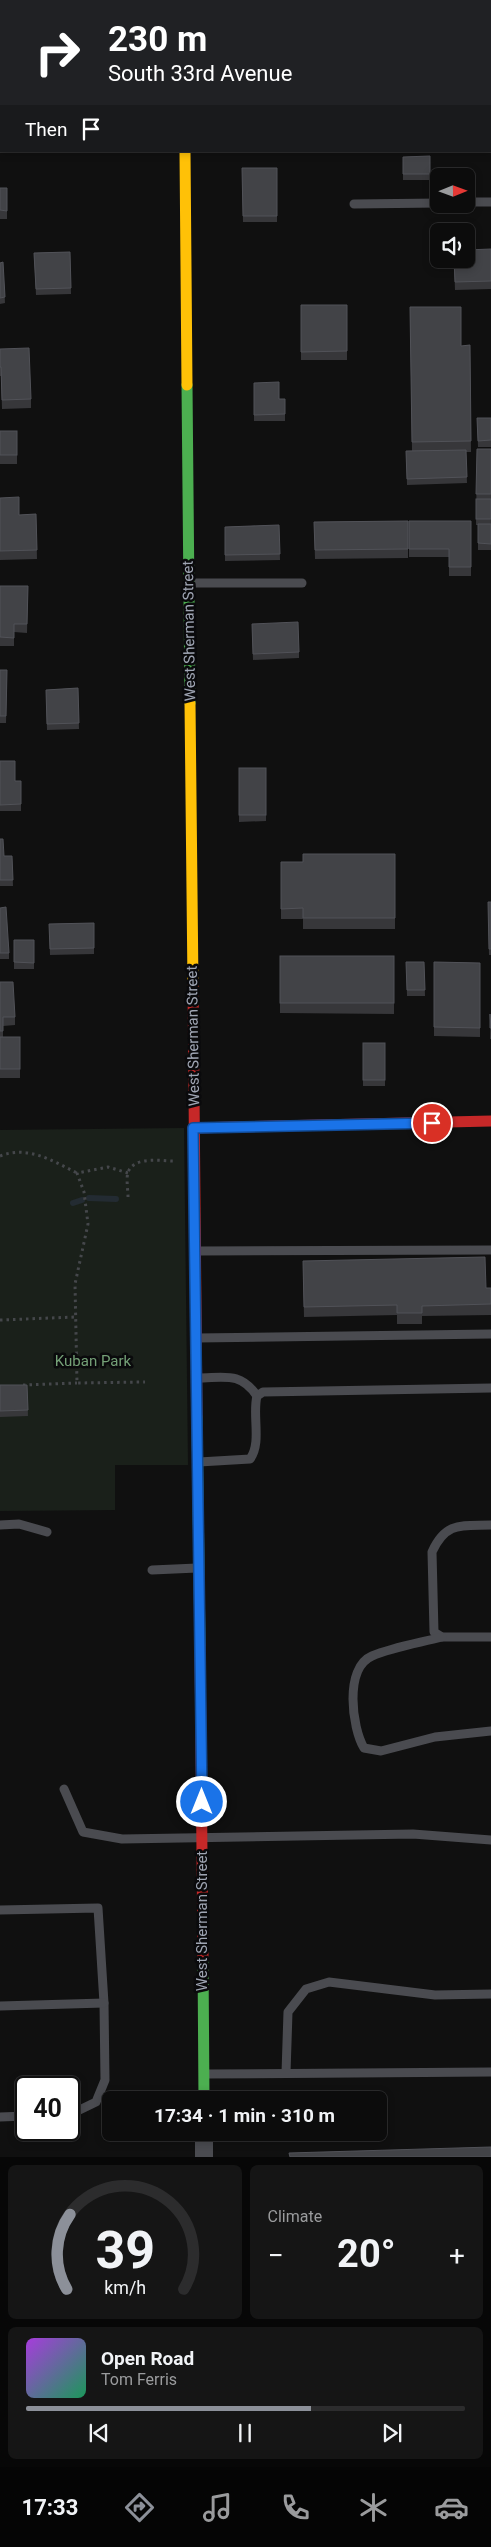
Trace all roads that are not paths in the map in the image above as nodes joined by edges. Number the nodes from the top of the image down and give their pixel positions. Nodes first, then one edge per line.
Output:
1 (185, 152) edge
2 (475, 202) edge
3 (491, 202) edge
4 (430, 203) edge
5 (354, 204) dead end
6 (188, 583) junction
7 (302, 583) dead end
8 (491, 1122) edge
9 (193, 1128) junction
10 (196, 1250) junction
11 (491, 1250) edge
12 (491, 1334) edge
13 (197, 1338) junction
14 (197, 1378) junction
15 (491, 1388) edge
16 (256, 1396) junction
17 (198, 1462) junction
18 (0, 1525) edge
19 (491, 1525) edge
20 (47, 1532) dead end
21 (200, 1568) junction
22 (152, 1570) dead end
23 (442, 1637) junction
24 (491, 1637) edge
25 (491, 1731) edge
26 (64, 1789) dead end
27 (202, 1838) junction
28 (491, 1840) edge
29 (0, 1910) edge
30 (491, 1994) edge
31 (104, 2003) junction
32 (0, 2006) edge
33 (491, 2072) edge
34 (286, 2073) junction
35 (204, 2074) junction
36 (204, 2091) edge
37 (80, 2110) edge
38 (15, 2116) edge
39 (0, 2117) edge
40 (204, 2141) edge
41 (204, 2157) edge

1 - 6 street, West Sherman Street
2 - 3 lane
4 - 5 lane
6 - 7 lane
6 - 9 street, West Sherman Street
8 - 9 street
9 - 10 street, West Sherman Street
10 - 11 lane
10 - 13 street, West Sherman Street
12 - 13 lane
13 - 14 street, West Sherman Street
14 - 16 lane
14 - 17 street, West Sherman Street
15 - 16 lane
16 - 17 lane
17 - 21 street, West Sherman Street
18 - 20 lane
19 - 23 lane
21 - 22 lane
21 - 27 street, West Sherman Street
23 - 24 lane
23 - 25 lane
26 - 27 lane
27 - 28 lane
27 - 35 street, West Sherman Street
29 - 31 lane
30 - 34 lane
31 - 32 lane
31 - 37 lane
33 - 34 lane
34 - 35 lane
35 - 36 street, West Sherman Street
38 - 39 lane
40 - 41 street

